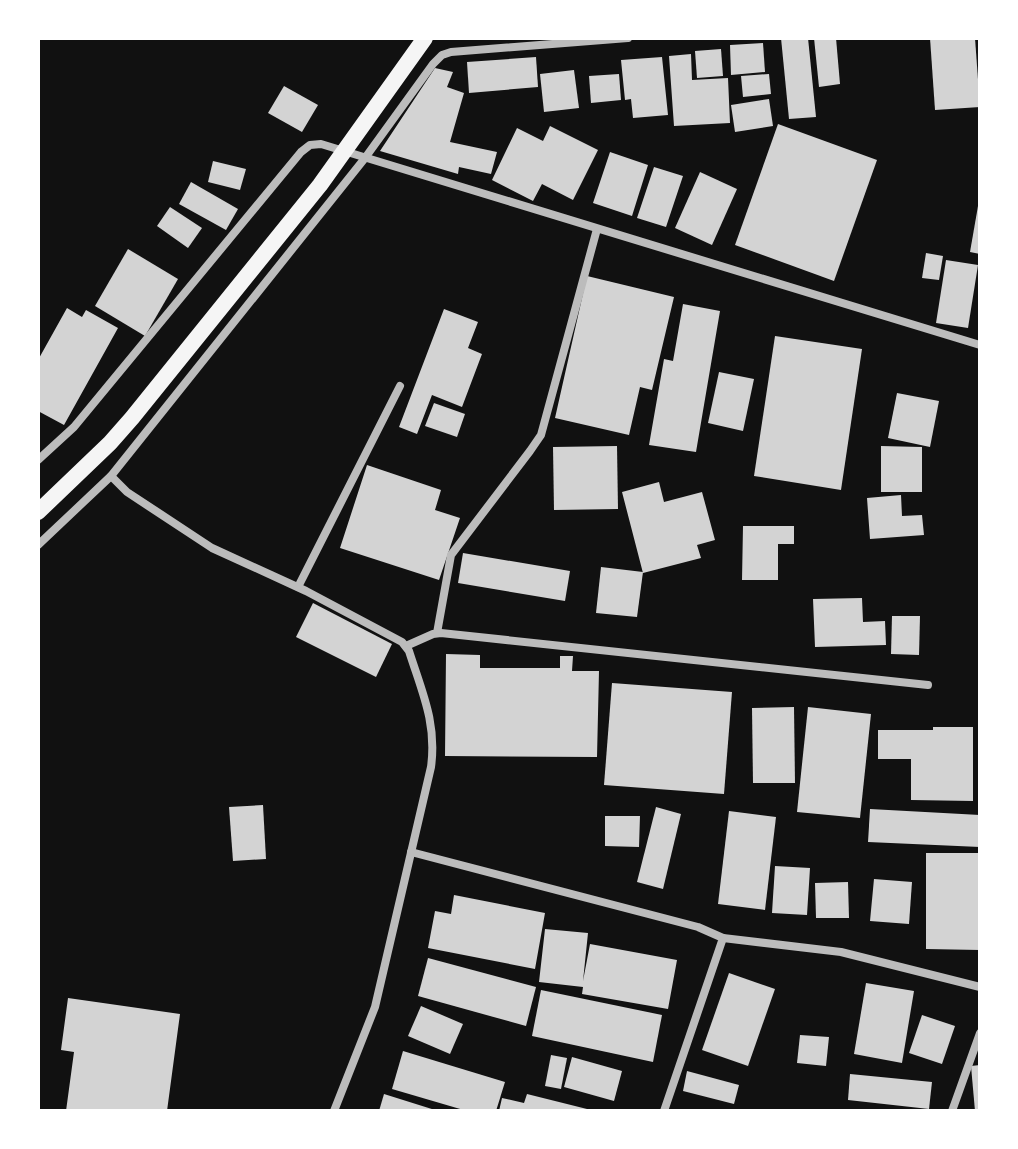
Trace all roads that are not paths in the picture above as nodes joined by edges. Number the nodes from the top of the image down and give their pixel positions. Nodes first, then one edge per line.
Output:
1 (425, 38) edge
2 (628, 38) edge
3 (365, 158) junction
4 (597, 229) junction
5 (980, 345) edge
6 (400, 386) dead end
7 (38, 460) edge
8 (111, 476) junction
9 (38, 512) edge
10 (38, 545) edge
11 (298, 587) junction
12 (437, 633) junction
13 (406, 646) junction
14 (928, 685) dead end
15 (411, 852) junction
16 (723, 938) junction
17 (980, 987) edge
18 (980, 1033) edge
19 (334, 1111) edge
20 (664, 1111) edge
21 (952, 1111) edge

1 - 9 main road
2 - 3 street
3 - 4 street
3 - 7 street
3 - 8 street
4 - 5 street
4 - 12 street
6 - 11 street
8 - 10 street
8 - 11 street
11 - 13 street
12 - 13 street
12 - 14 street
13 - 15 street
15 - 16 street
15 - 19 street
16 - 17 street
16 - 20 street
18 - 21 street

